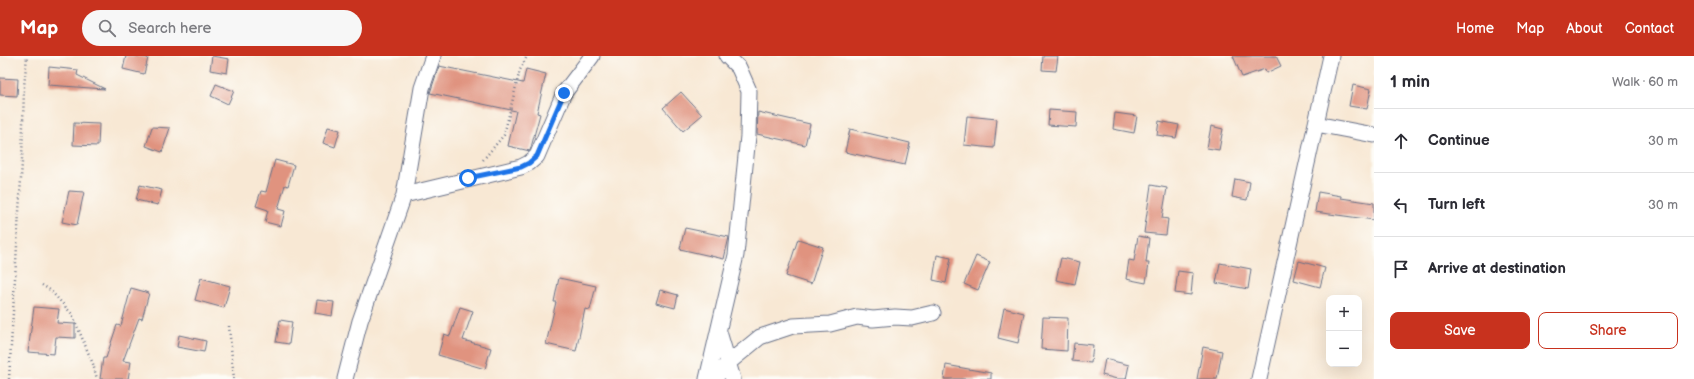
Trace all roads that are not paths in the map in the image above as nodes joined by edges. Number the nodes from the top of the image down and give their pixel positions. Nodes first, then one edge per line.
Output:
1 (433, 56) edge
2 (592, 56) edge
3 (727, 56) edge
4 (1331, 56) edge
5 (1316, 124) junction
6 (1374, 135) edge
7 (404, 194) junction
8 (933, 313) dead end
9 (718, 329) junction
10 (727, 364) junction
11 (345, 379) edge
12 (707, 379) edge
13 (714, 379) edge
14 (733, 379) edge
15 (1259, 379) edge

1 - 7 street
2 - 7 street
3 - 9 street
4 - 5 street
5 - 6 street
5 - 15 street
7 - 11 street
8 - 10 street
9 - 10 street
9 - 12 street
10 - 13 street
10 - 14 street

